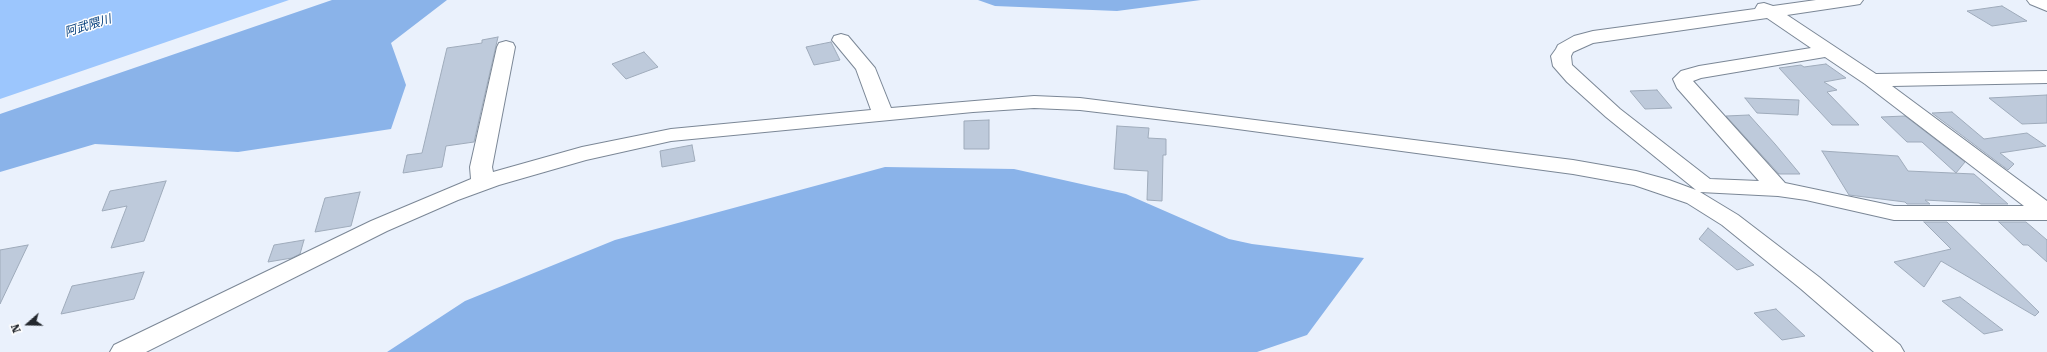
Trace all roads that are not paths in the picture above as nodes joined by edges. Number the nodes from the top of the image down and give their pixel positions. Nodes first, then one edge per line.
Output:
1 (1751, 0) edge
2 (1854, 0) edge
3 (2036, 0) edge
4 (2047, 6) edge
5 (1768, 11) junction
6 (841, 40) dead end
7 (506, 47) dead end
8 (1828, 51) junction
9 (2047, 77) edge
10 (1872, 80) junction
11 (883, 114) junction
12 (483, 183) junction
13 (1778, 189) junction
14 (1700, 192) junction
15 (2047, 212) edge
16 (123, 352) edge
17 (1891, 352) edge

1 - 5 street
2 - 5 street
3 - 4 street
5 - 8 street
5 - 14 street
6 - 11 street
7 - 12 street
8 - 10 street
8 - 13 street
9 - 10 street
10 - 15 street
11 - 12 street
11 - 14 street
12 - 16 street
13 - 14 street
13 - 15 street
14 - 17 street

